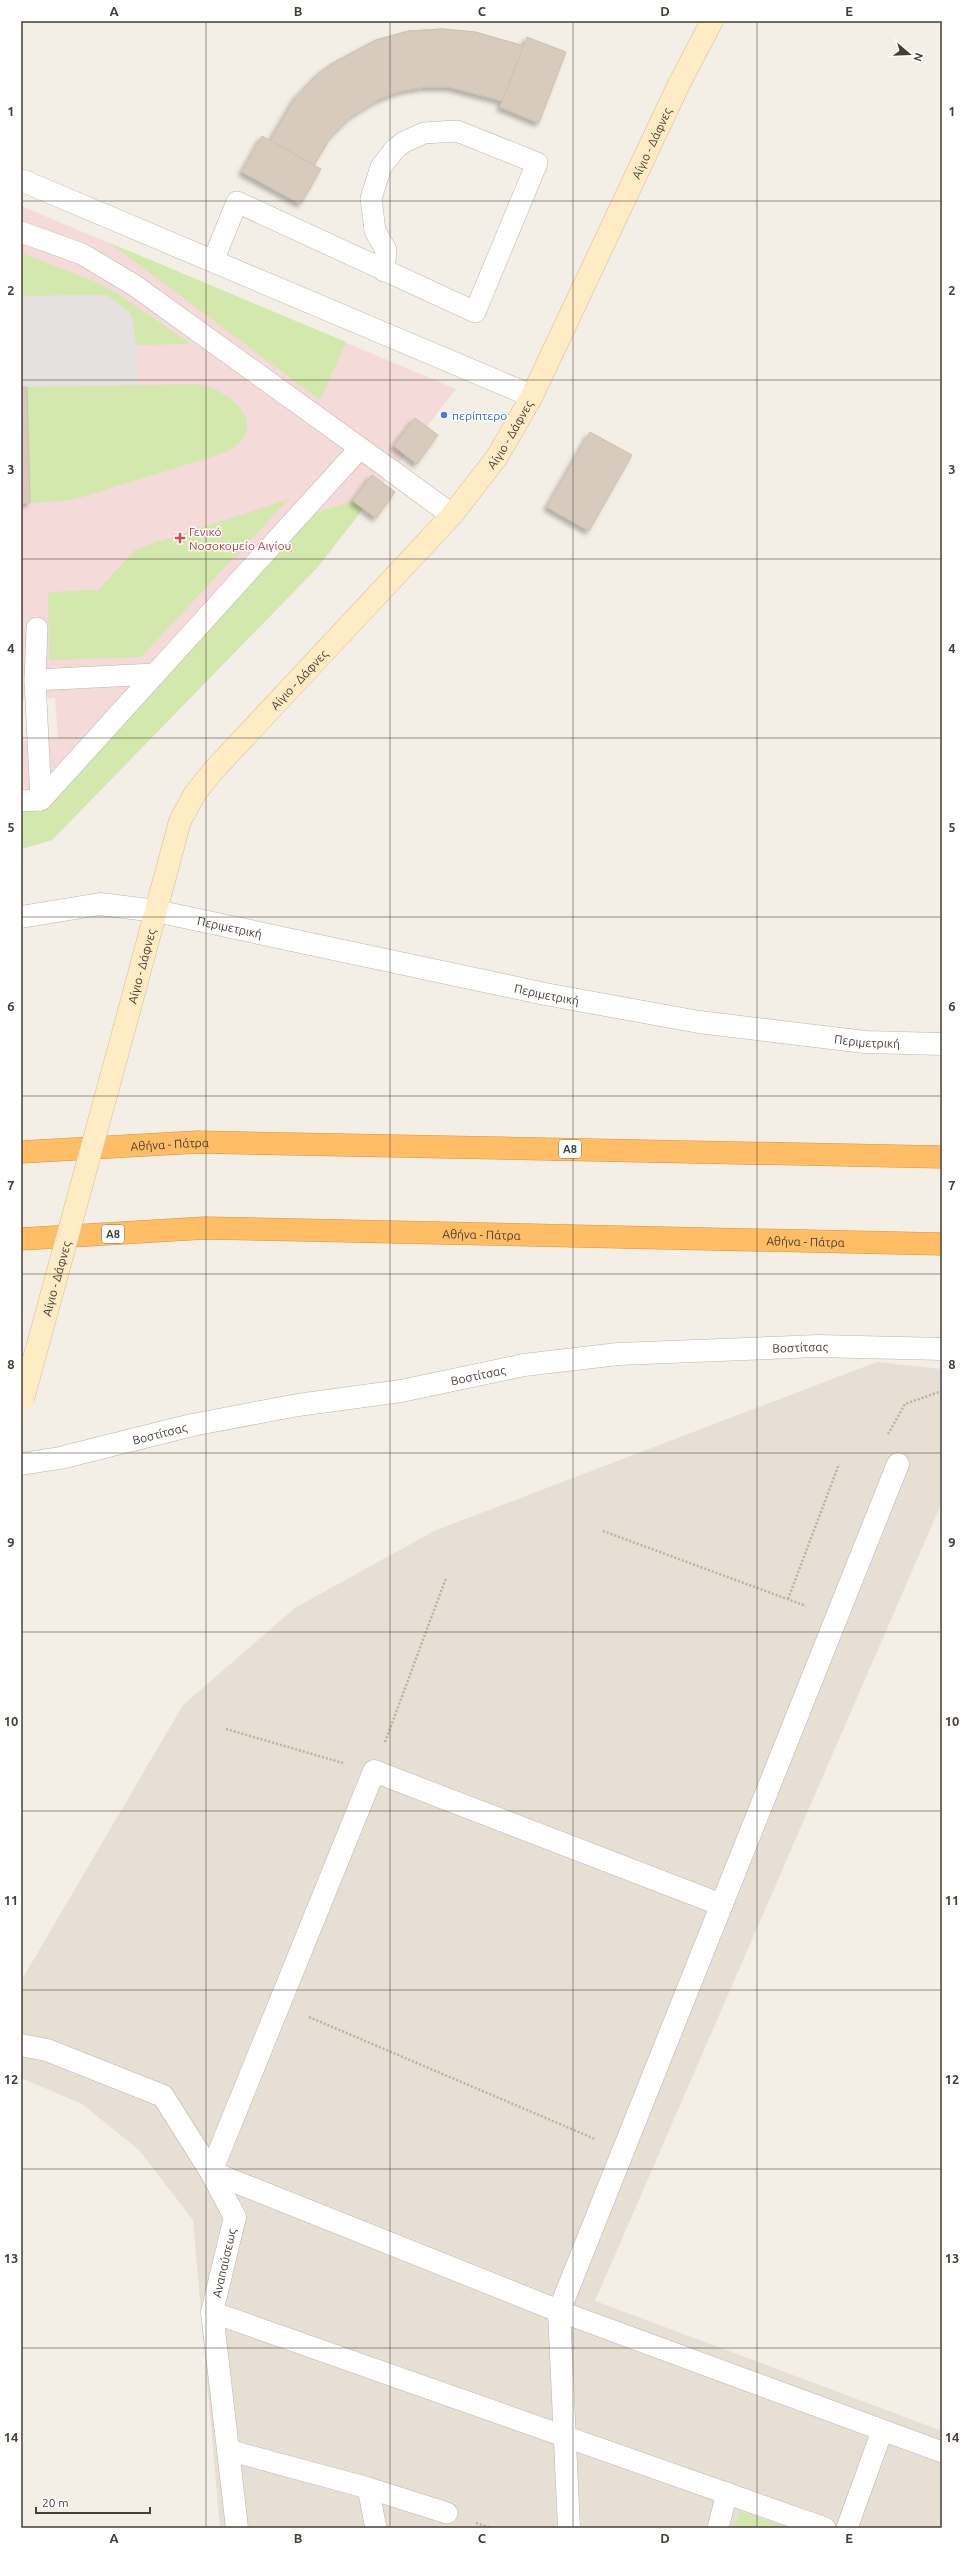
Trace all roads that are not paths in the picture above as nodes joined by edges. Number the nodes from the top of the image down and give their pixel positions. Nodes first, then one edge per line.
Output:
1 (712, 21) edge
2 (21, 180) edge
3 (21, 232) edge
4 (214, 261) junction
5 (384, 271) junction
6 (532, 396) junction
7 (360, 448) junction
8 (392, 471) joint
9 (452, 515) junction
10 (37, 628) dead end
11 (155, 674) junction
12 (35, 680) junction
13 (31, 800) edge
14 (156, 911) junction
15 (21, 916) edge
16 (942, 1044) edge
17 (21, 1152) edge
18 (942, 1157) edge
19 (21, 1239) edge
20 (942, 1244) edge
21 (942, 1349) edge
22 (22, 1402) edge
23 (21, 1464) edge
24 (898, 1464) dead end
25 (722, 1905) junction
26 (21, 2045) edge
27 (211, 2172) junction
28 (558, 2311) junction
29 (212, 2312) junction
30 (882, 2431) junction
31 (564, 2438) junction
32 (228, 2450) junction
33 (942, 2452) edge
34 (368, 2488) junction
35 (727, 2493) junction
36 (447, 2513) dead end
37 (237, 2528) edge
38 (376, 2528) edge
39 (569, 2528) edge
40 (718, 2528) edge
41 (825, 2528) edge
42 (847, 2528) edge

1 - 6 main road, Αίγιο - Δάφνες
2 - 4 street
3 - 7 lane
4 - 5 lane
4 - 6 street
5 - 5 lane
6 - 9 main road, Αίγιο - Δάφνες
7 - 8 lane
7 - 11 lane
8 - 9 street
9 - 14 main road, Αίγιο - Δάφνες
10 - 12 lane
11 - 12 lane
11 - 13 lane
12 - 13 lane
14 - 15 street, Περιμετρική
14 - 16 street, Περιμετρική
14 - 22 main road, Αίγιο - Δάφνες, bridge
17 - 18 highway, Αθήνα - Πάτρα / Α8
19 - 20 highway, Αθήνα - Πάτρα / Α8
21 - 23 street, Βοστίτσας
24 - 25 street
25 - 27 street
25 - 28 street
26 - 27 street, Αναπαύσεως
27 - 28 street
27 - 29 street, Αναπαύσεως
28 - 30 lane
28 - 31 street
29 - 31 lane
29 - 32 street, Αναπαύσεως
30 - 33 lane
30 - 42 lane
31 - 35 lane
31 - 39 street
32 - 34 lane
32 - 37 street, Αναπαύσεως
34 - 36 lane
34 - 38 lane
35 - 40 lane
35 - 41 lane

